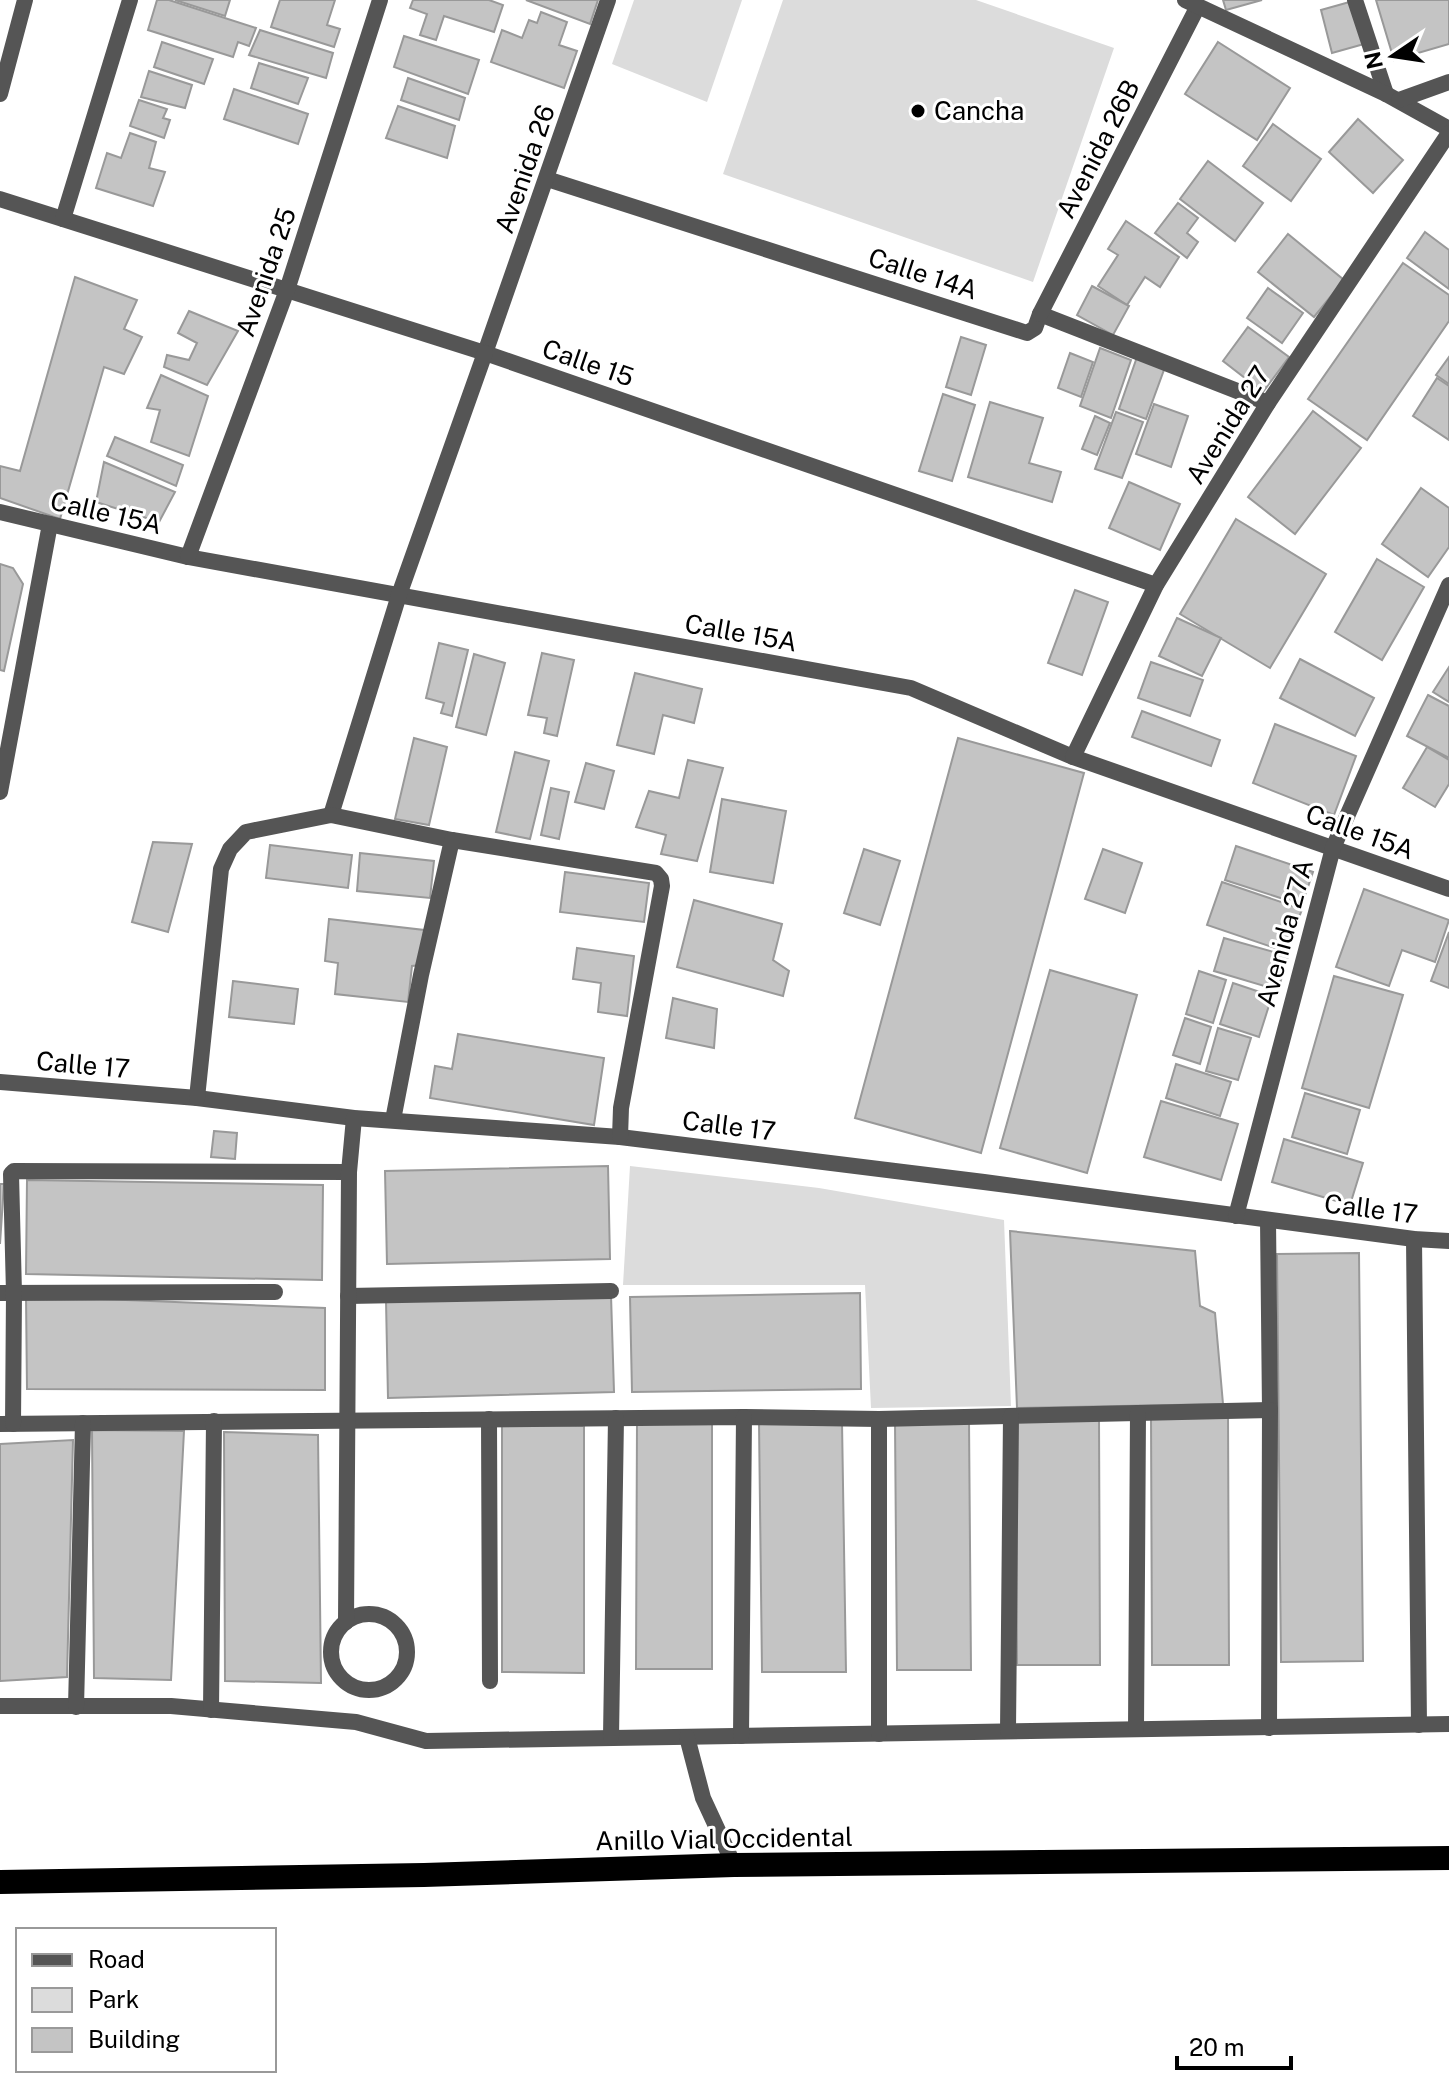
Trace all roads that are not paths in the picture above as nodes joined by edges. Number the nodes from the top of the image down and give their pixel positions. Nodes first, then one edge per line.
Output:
1 (25, 0) edge
2 (130, 0) edge
3 (380, 0) edge
4 (608, 0) edge
5 (1355, 0) edge
6 (1192, 3) edge
7 (1449, 82) edge
8 (0, 94) edge
9 (1393, 97) junction
10 (1449, 131) edge
11 (547, 179) junction
12 (0, 199) edge
13 (63, 219) junction
14 (287, 290) junction
15 (1040, 314) junction
16 (485, 353) junction
17 (1268, 403) junction
18 (0, 512) edge
19 (50, 524) junction
20 (188, 557) junction
21 (1156, 585) junction
22 (1449, 585) edge
23 (399, 595) junction
24 (1073, 757) junction
25 (0, 792) edge
26 (331, 815) junction
27 (452, 840) junction
28 (1333, 848) junction
29 (1449, 889) edge
30 (0, 1082) edge
31 (197, 1098) junction
32 (354, 1118) junction
33 (393, 1120) junction
34 (620, 1137) junction
35 (349, 1172) junction
36 (1236, 1216) junction
37 (1268, 1220) junction
38 (1414, 1239) junction
39 (1449, 1241) edge
40 (611, 1291) dead end
41 (275, 1292) dead end
42 (7, 1293) edge
43 (348, 1296) junction
44 (1270, 1410) junction
45 (1138, 1413) junction
46 (1011, 1416) junction
47 (744, 1417) junction
48 (616, 1418) junction
49 (489, 1419) junction
50 (879, 1419) junction
51 (347, 1420) junction
52 (214, 1421) junction
53 (83, 1423) junction
54 (6, 1424) edge
55 (346, 1622) junction
56 (490, 1681) dead end
57 (0, 1706) edge
58 (76, 1707) junction
59 (211, 1710) junction
60 (1449, 1724) edge
61 (1419, 1725) junction
62 (1269, 1728) junction
63 (1136, 1729) junction
64 (1008, 1731) junction
65 (879, 1734) junction
66 (741, 1736) junction
67 (611, 1737) junction
68 (687, 1737) junction
69 (1449, 1858) edge
70 (734, 1865) junction
71 (0, 1882) edge

1 - 8 street
2 - 13 street
3 - 14 street, Avenida 25
4 - 11 street, Avenida 26
5 - 9 street
6 - 9 street
6 - 15 street, Avenida 26B
7 - 9 street
9 - 10 street
10 - 17 street, Avenida 27
11 - 15 street, Calle 14A
11 - 16 street, Avenida 26
12 - 13 street, Calle 15
13 - 14 street, Calle 15
14 - 16 street, Calle 15
14 - 20 street, Avenida 25
15 - 17 street
16 - 21 street, Calle 15
16 - 23 street, Avenida 26
17 - 21 street, Avenida 27
18 - 19 street, Calle 15A
19 - 20 street, Calle 15A
19 - 25 street
20 - 23 street, Calle 15A
21 - 24 street, Avenida 27
22 - 28 street, Avenida 27A
23 - 24 street, Calle 15A
23 - 26 street, Avenida 26
24 - 28 street, Calle 15A
26 - 27 street
26 - 31 street
27 - 33 street
27 - 34 street
28 - 29 street, Calle 15A
28 - 36 street, Avenida 27A
30 - 31 street, Calle 17
31 - 32 street, Calle 17
32 - 33 street, Calle 17
32 - 35 street
33 - 34 street, Calle 17
34 - 36 street, Calle 17
35 - 42 street
35 - 43 street
36 - 37 street, Calle 17
37 - 38 street, Calle 17
37 - 44 street
38 - 39 street, Calle 17
38 - 61 street
40 - 43 street
41 - 42 street
42 - 54 street
43 - 51 street
44 - 45 street
44 - 62 street
45 - 46 street
45 - 63 street
46 - 50 street
46 - 64 street
47 - 48 street
47 - 50 street
47 - 66 street
48 - 49 street
48 - 67 street
49 - 51 street
49 - 56 street
50 - 65 street
51 - 52 street
51 - 55 street
52 - 53 street
52 - 59 street
53 - 54 street
53 - 58 street
55 - 55 street
57 - 58 street
58 - 59 street
59 - 67 street
60 - 61 street
61 - 62 street
62 - 63 street
63 - 64 street
64 - 65 street
65 - 66 street
66 - 68 street
67 - 68 street
68 - 70 street
69 - 70 highway, Anillo Vial Occidental
70 - 71 highway, Anillo Vial Occidental

